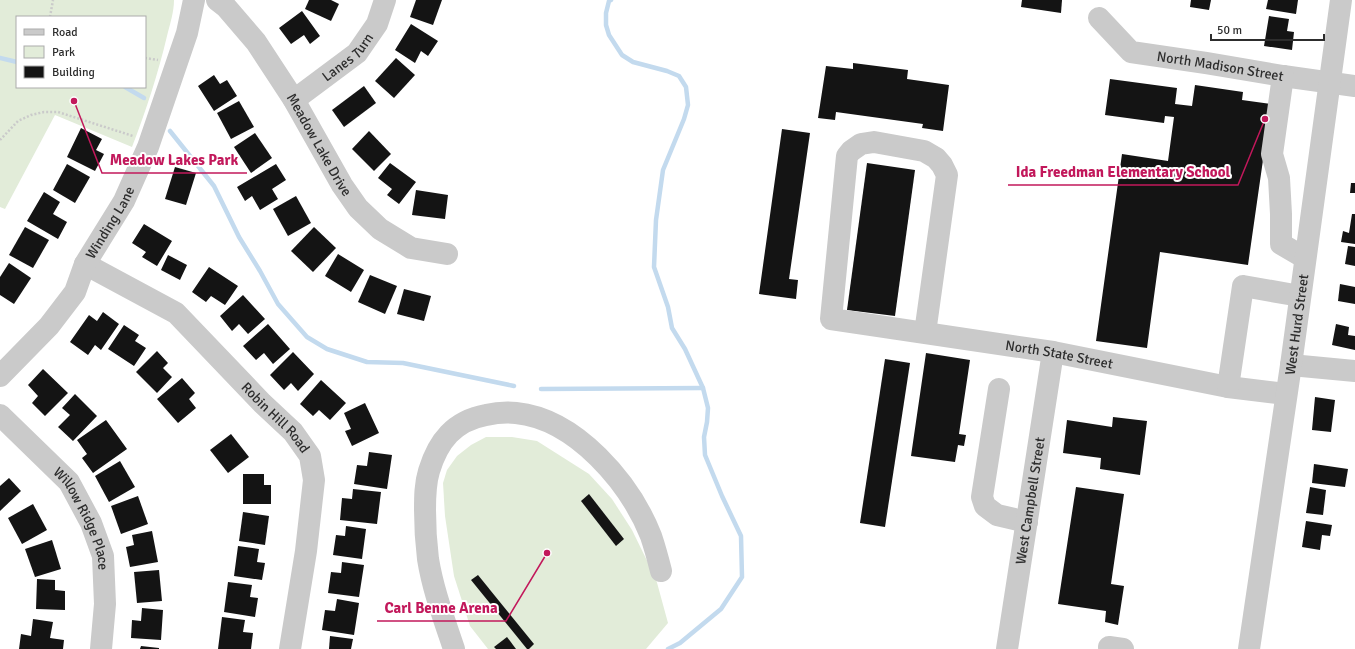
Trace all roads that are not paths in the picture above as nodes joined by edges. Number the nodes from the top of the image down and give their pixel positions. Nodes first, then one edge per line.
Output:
1 (194, 0) edge
2 (218, 0) edge
3 (385, 0) edge
4 (1341, 0) edge
5 (1099, 18) dead end
6 (1283, 76) junction
7 (1329, 82) junction
8 (1355, 86) edge
9 (294, 100) junction
10 (446, 254) dead end
11 (1306, 258) junction
12 (85, 264) junction
13 (1300, 296) junction
14 (926, 333) junction
15 (1053, 352) junction
16 (1291, 365) junction
17 (1355, 371) edge
18 (0, 376) edge
19 (1228, 387) junction
20 (999, 389) dead end
21 (1286, 394) junction
22 (0, 415) edge
23 (1027, 522) junction
24 (661, 571) dead end
25 (101, 649) edge
26 (290, 649) edge
27 (454, 649) edge
28 (1007, 649) edge
29 (1249, 649) edge

1 - 12 street, Winding Lane
2 - 9 street, Meadow Lake Drive
3 - 9 street, Lanes Turn
4 - 7 street, West Hurd Street
5 - 6 street, North Madison Street
6 - 7 street, North Madison Street
6 - 11 street
7 - 8 street, North Madison Street
7 - 11 street, West Hurd Street
9 - 10 street, Meadow Lake Drive
11 - 13 street, West Hurd Street
12 - 18 street, Winding Lane
12 - 26 street, Robin Hill Road
13 - 16 street, West Hurd Street
13 - 19 street
14 - 14 street, North State Street
14 - 15 street, North State Street
15 - 19 street, North State Street
15 - 23 street, West Campbell Street
16 - 17 street
16 - 21 street, West Hurd Street
19 - 21 street, North State Street
20 - 23 street
21 - 29 street, West Hurd Street
22 - 25 street, Willow Ridge Place
23 - 28 street, West Campbell Street
24 - 27 street

